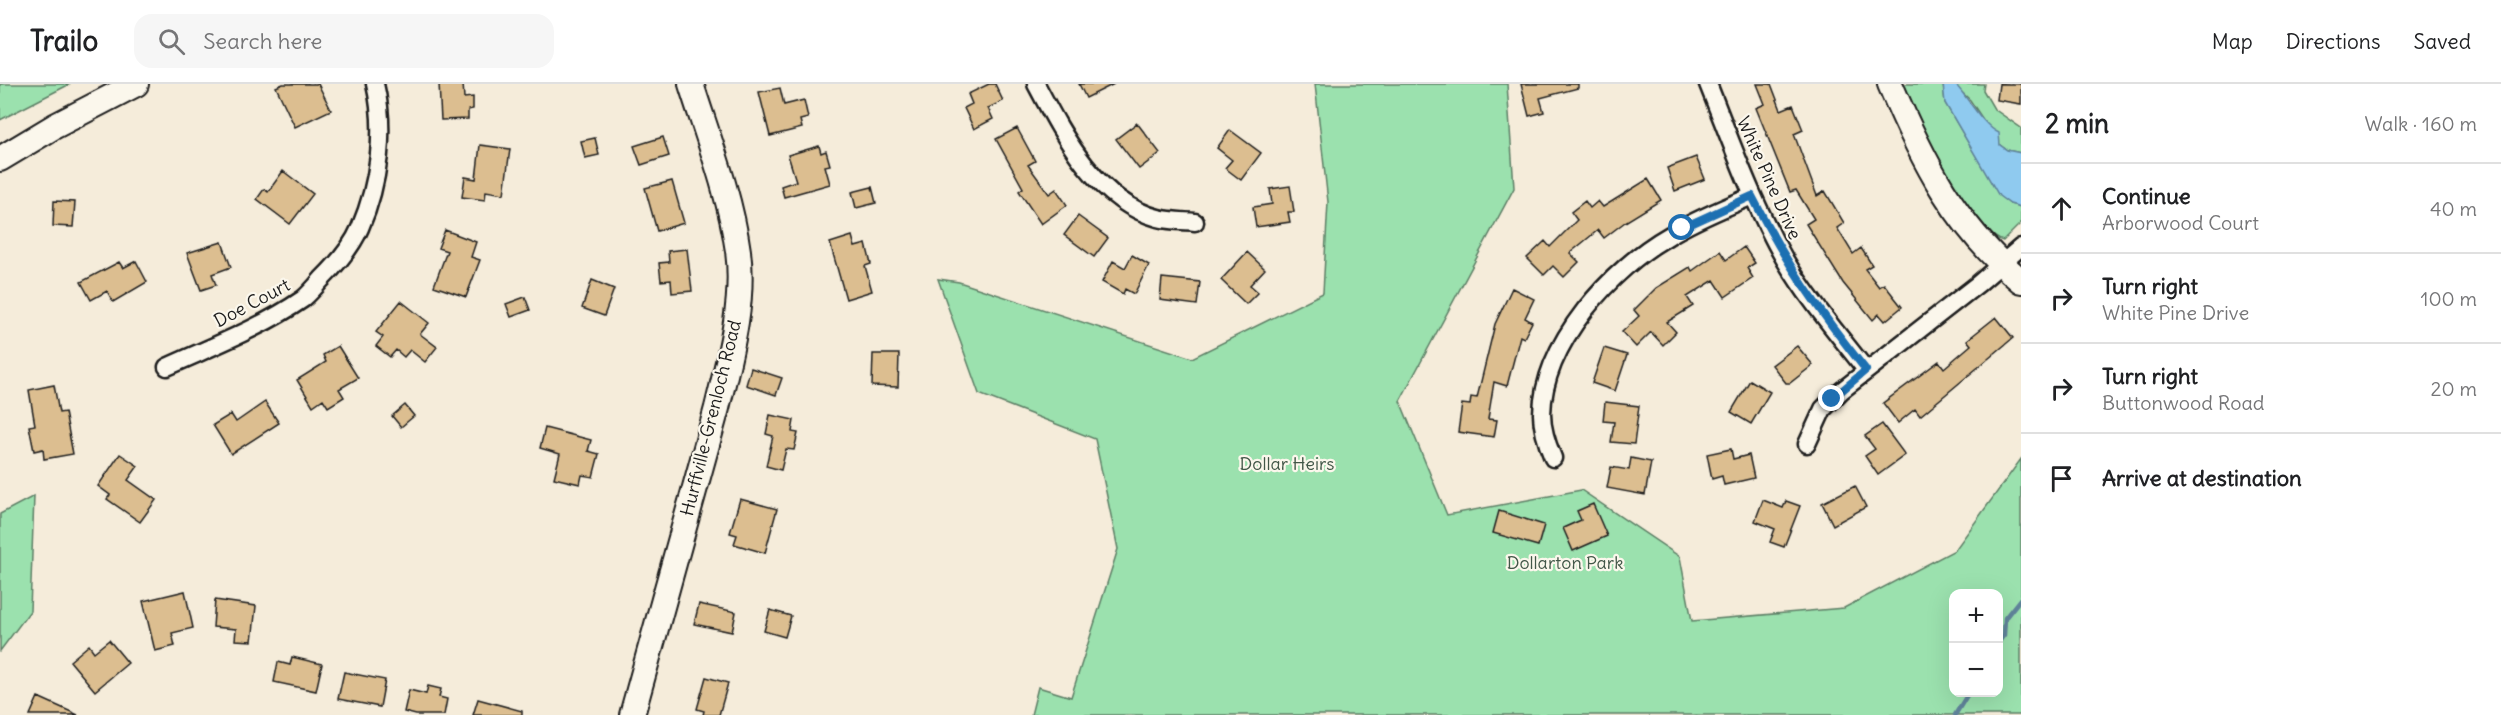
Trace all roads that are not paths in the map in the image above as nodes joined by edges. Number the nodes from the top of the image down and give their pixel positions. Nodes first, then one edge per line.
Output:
1 (136, 84) edge
2 (375, 84) edge
3 (691, 84) edge
4 (1036, 84) edge
5 (1708, 84) edge
6 (1890, 84) edge
7 (0, 159) edge
8 (1752, 196) junction
9 (1195, 222) dead end
10 (2021, 247) edge
11 (2002, 265) junction
12 (2021, 281) edge
13 (168, 366) dead end
14 (1866, 370) junction
15 (1807, 444) dead end
16 (1553, 458) dead end
17 (632, 715) edge

1 - 7 main road
2 - 13 street, Doe Court
3 - 17 main road, Hurffville-Grenloch Road
4 - 9 street
5 - 8 street, White Pine Drive
6 - 11 main road
8 - 14 street, White Pine Drive
8 - 16 street
10 - 11 street
11 - 12 main road
11 - 14 street
14 - 15 street

